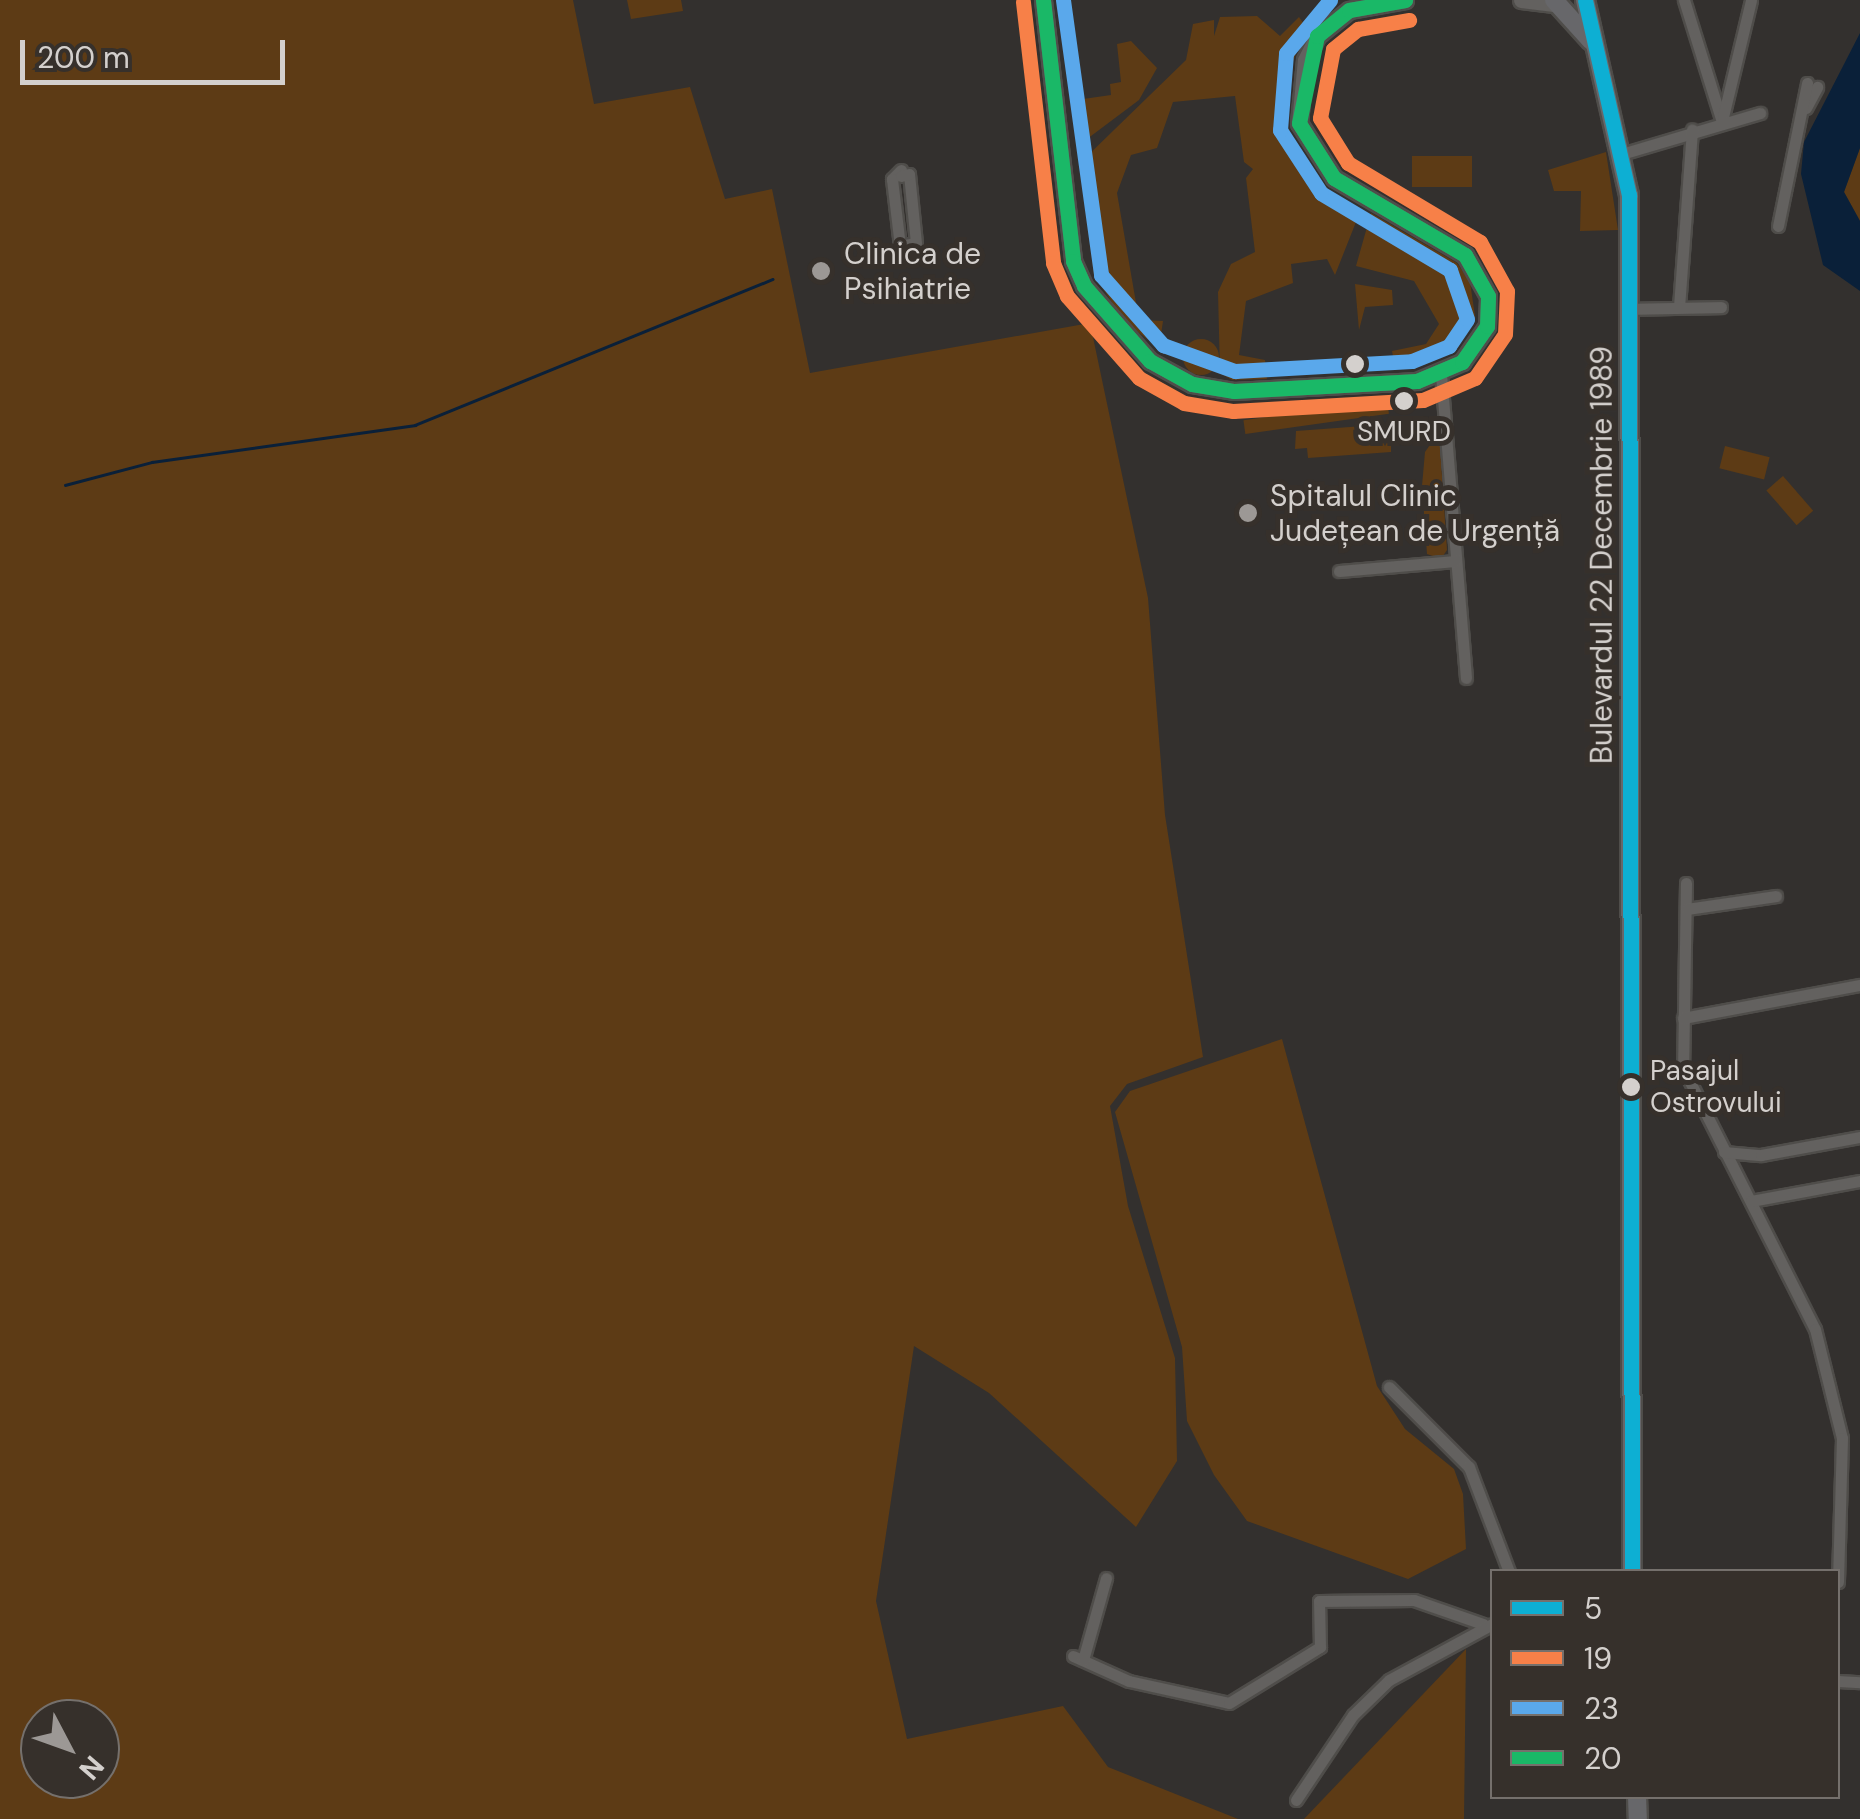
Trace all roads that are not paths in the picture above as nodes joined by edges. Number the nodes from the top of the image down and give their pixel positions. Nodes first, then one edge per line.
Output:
1 (1043, 0) edge
2 (1405, 0) edge
3 (1521, 0) edge
4 (1684, 0) edge
5 (1752, 0) edge
6 (1569, 2) edge
7 (1812, 85) dead end
8 (1760, 113) dead end
9 (1722, 122) junction
10 (1692, 129) junction
11 (1625, 154) junction
12 (901, 173) joint
13 (1778, 226) dead end
14 (1679, 307) junction
15 (1720, 307) dead end
16 (1629, 309) junction
17 (1441, 374) junction
18 (1456, 561) junction
19 (1339, 571) dead end
20 (1466, 678) dead end
21 (1686, 883) dead end
22 (1776, 896) dead end
23 (1686, 910) junction
24 (1860, 985) edge
25 (1683, 1018) junction
26 (1860, 1137) edge
27 (1724, 1152) junction
28 (1860, 1181) edge
29 (1752, 1201) junction
30 (1389, 1387) dead end
31 (1509, 1569) edge
32 (1632, 1569) edge
33 (1838, 1569) edge
34 (1106, 1578) dead end
35 (1488, 1624) edge
36 (1296, 1800) dead end

1 - 17 main road
2 - 17 main road
3 - 6 main road
4 - 9 street
5 - 9 street
6 - 11 main road, Bulevardul 22 Decembrie 1989
7 - 13 street
8 - 9 street
9 - 10 street
10 - 11 street
10 - 14 street
11 - 16 main road, Bulevardul 22 Decembrie 1989
12 - 12 street
14 - 15 street
14 - 16 street
16 - 32 main road, Bulevardul 22 Decembrie 1989
17 - 18 street
18 - 19 street
18 - 20 street
21 - 23 street
22 - 23 street
23 - 25 street
24 - 25 street
25 - 27 street
26 - 27 street
27 - 29 street
28 - 29 street
29 - 33 street
30 - 31 street
34 - 35 street
35 - 36 street

